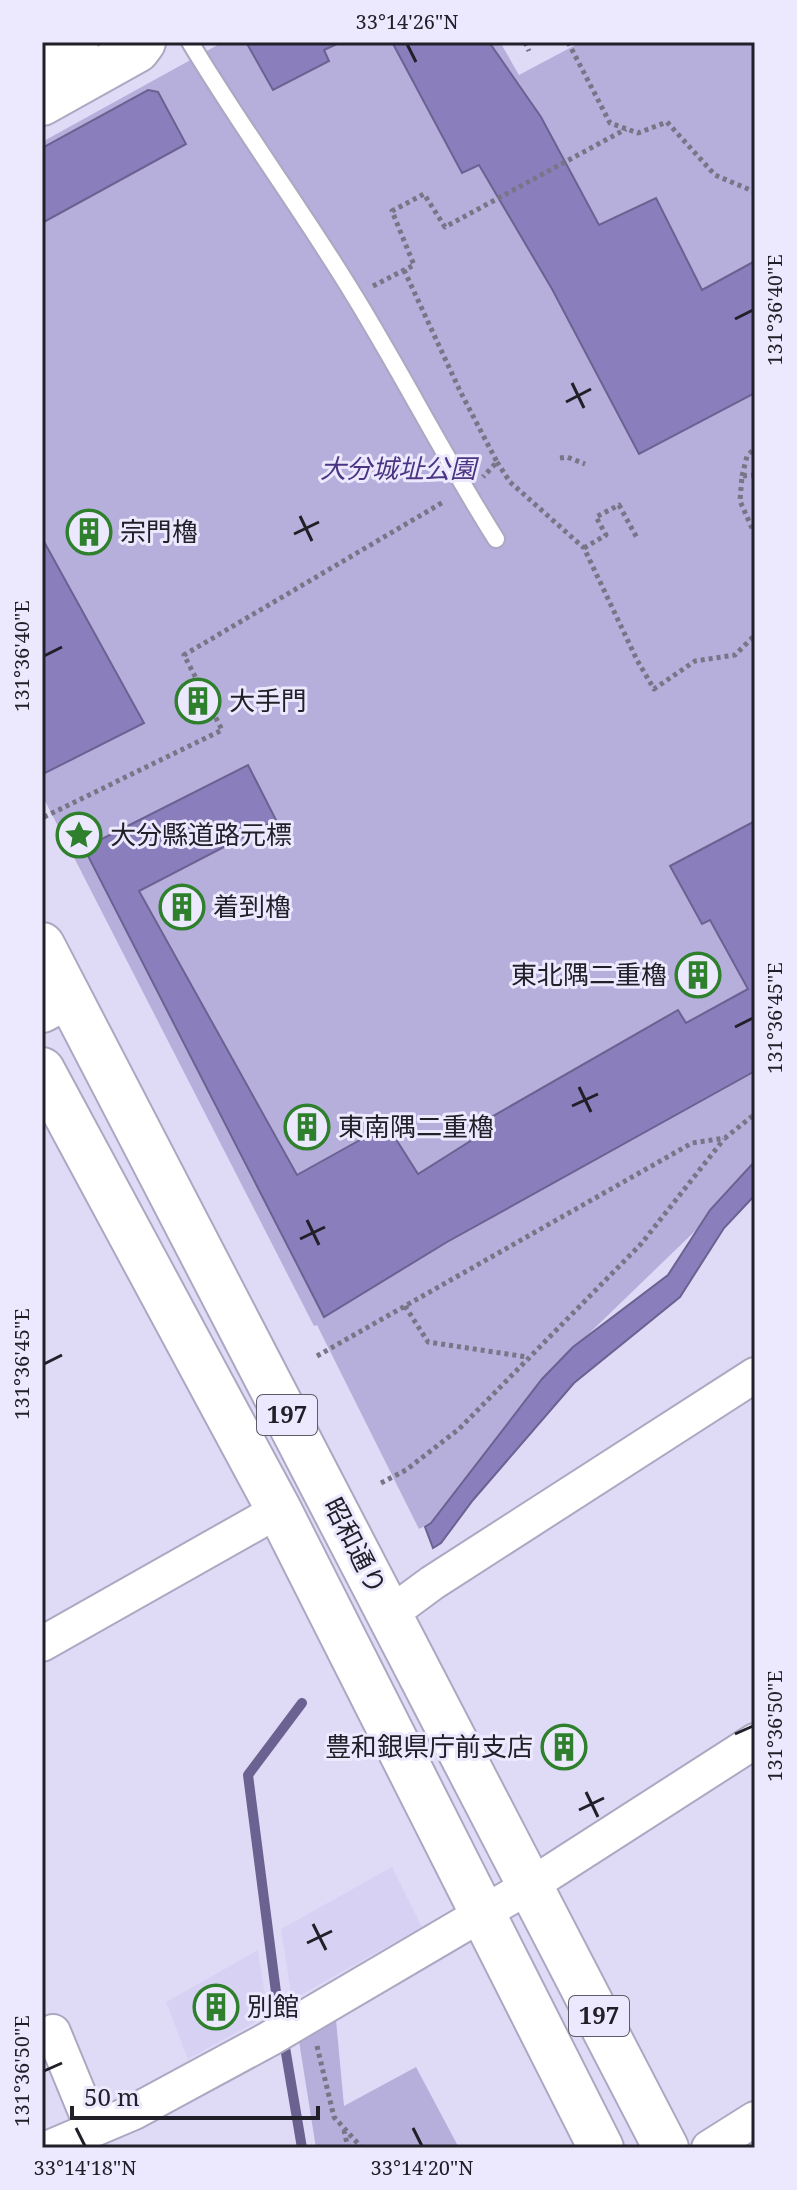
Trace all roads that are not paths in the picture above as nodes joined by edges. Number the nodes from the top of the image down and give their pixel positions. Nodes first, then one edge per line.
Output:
1 (76, 42) edge
2 (143, 42) edge
3 (190, 42) edge
4 (42, 61) edge
5 (42, 103) edge
6 (496, 539) dead end
7 (42, 945) edge
8 (55, 1003) edge
9 (42, 1070) edge
10 (755, 1375) edge
11 (279, 1510) junction
12 (390, 1614) junction
13 (42, 1644) edge
14 (755, 1741) edge
15 (531, 1885) junction
16 (482, 1912) junction
17 (53, 2032) dead end
18 (755, 2119) edge
19 (73, 2140) edge
20 (601, 2148) edge
21 (666, 2148) edge
22 (709, 2148) edge

1 - 4 main road
2 - 5 main road
3 - 6 lane
7 - 8 main road, 昭和通り / 197
8 - 12 main road, 昭和通り / 197
9 - 11 main road, 昭和通り / 197
10 - 12 street
11 - 13 street
11 - 16 main road, 昭和通り / 197
12 - 15 main road, 昭和通り / 197
14 - 15 street
15 - 16 street
15 - 21 main road, 昭和通り / 197
16 - 19 street
16 - 20 main road, 昭和通り / 197
17 - 19 street
18 - 22 street

